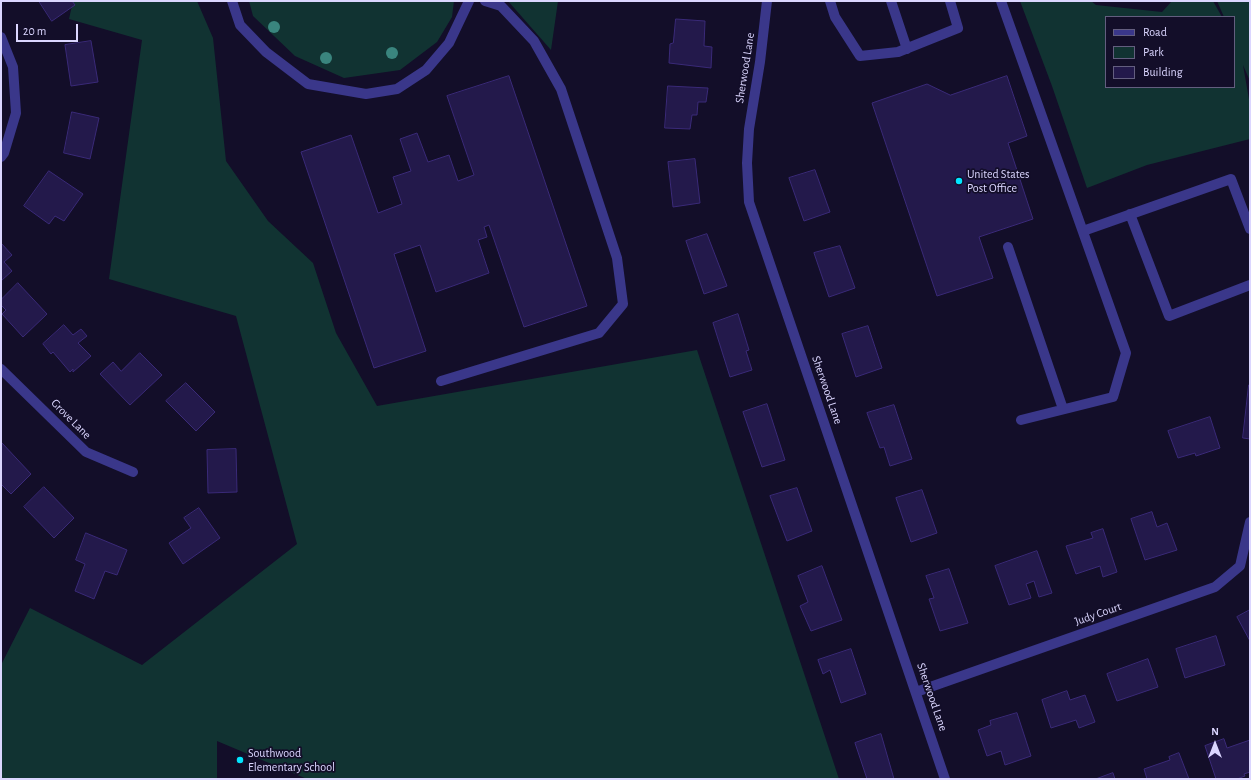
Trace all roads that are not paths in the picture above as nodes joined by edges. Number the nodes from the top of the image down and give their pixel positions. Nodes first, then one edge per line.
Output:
1 (232, 1) edge
2 (469, 1) edge
3 (485, 1) edge
4 (767, 1) edge
5 (830, 1) edge
6 (891, 1) edge
7 (950, 1) edge
8 (1001, 1) edge
9 (1, 37) edge
10 (907, 49) junction
11 (1, 157) edge
12 (1130, 214) junction
13 (1250, 229) edge
14 (1082, 231) junction
15 (1008, 247) dead end
16 (1250, 285) edge
17 (1, 369) edge
18 (441, 381) dead end
19 (1063, 409) junction
20 (1021, 420) dead end
21 (133, 472) dead end
22 (1250, 522) edge
23 (916, 692) junction
24 (945, 779) edge

1 - 2 street
3 - 18 street
4 - 23 street, Sherwood Lane
5 - 10 street
6 - 10 street
7 - 10 street
8 - 14 street
9 - 11 street
12 - 13 street
12 - 14 street
12 - 16 street
14 - 19 street
15 - 19 street
17 - 21 street, Grove Lane
19 - 20 street
22 - 23 street, Judy Court
23 - 24 street, Sherwood Lane

